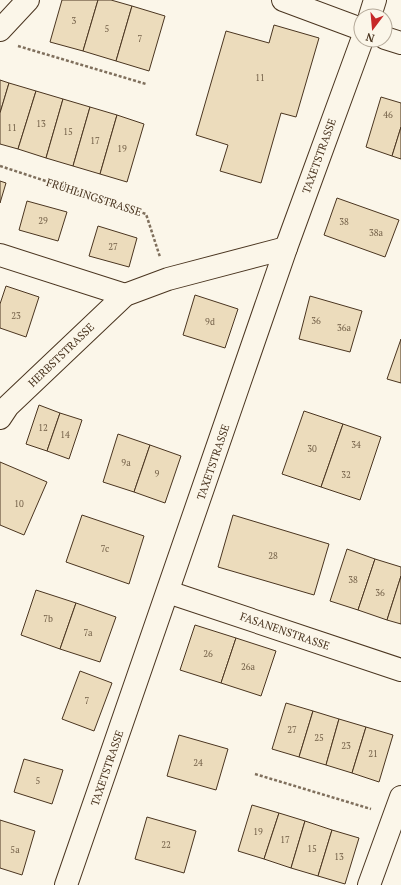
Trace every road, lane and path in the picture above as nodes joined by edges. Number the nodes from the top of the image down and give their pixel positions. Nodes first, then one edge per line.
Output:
1 (28, 0) edge
2 (283, 0) edge
3 (353, 26) edge
4 (7, 38) edge
5 (359, 48) edge
6 (146, 84) dead end
7 (0, 166) edge
8 (286, 248) junction
9 (0, 255) edge
10 (168, 279) junction
11 (125, 295) junction
12 (0, 418) edge
13 (168, 592) junction
14 (401, 670) edge
15 (255, 774) dead end
16 (398, 806) edge
17 (66, 885) edge
18 (369, 885) edge

1 - 4 street
2 - 3 street
4 - 6 path
5 - 8 street, TAXETSTRASSE
7 - 10 path, FRÜHLINGSTRASSE
8 - 10 street, HERBSTSTRASSE
8 - 13 street, TAXETSTRASSE
9 - 11 street
10 - 11 street, HERBSTSTRASSE
11 - 12 street, HERBSTSTRASSE
13 - 14 street, FASANENSTRASSE
13 - 17 street, TAXETSTRASSE
15 - 16 path
16 - 18 street

